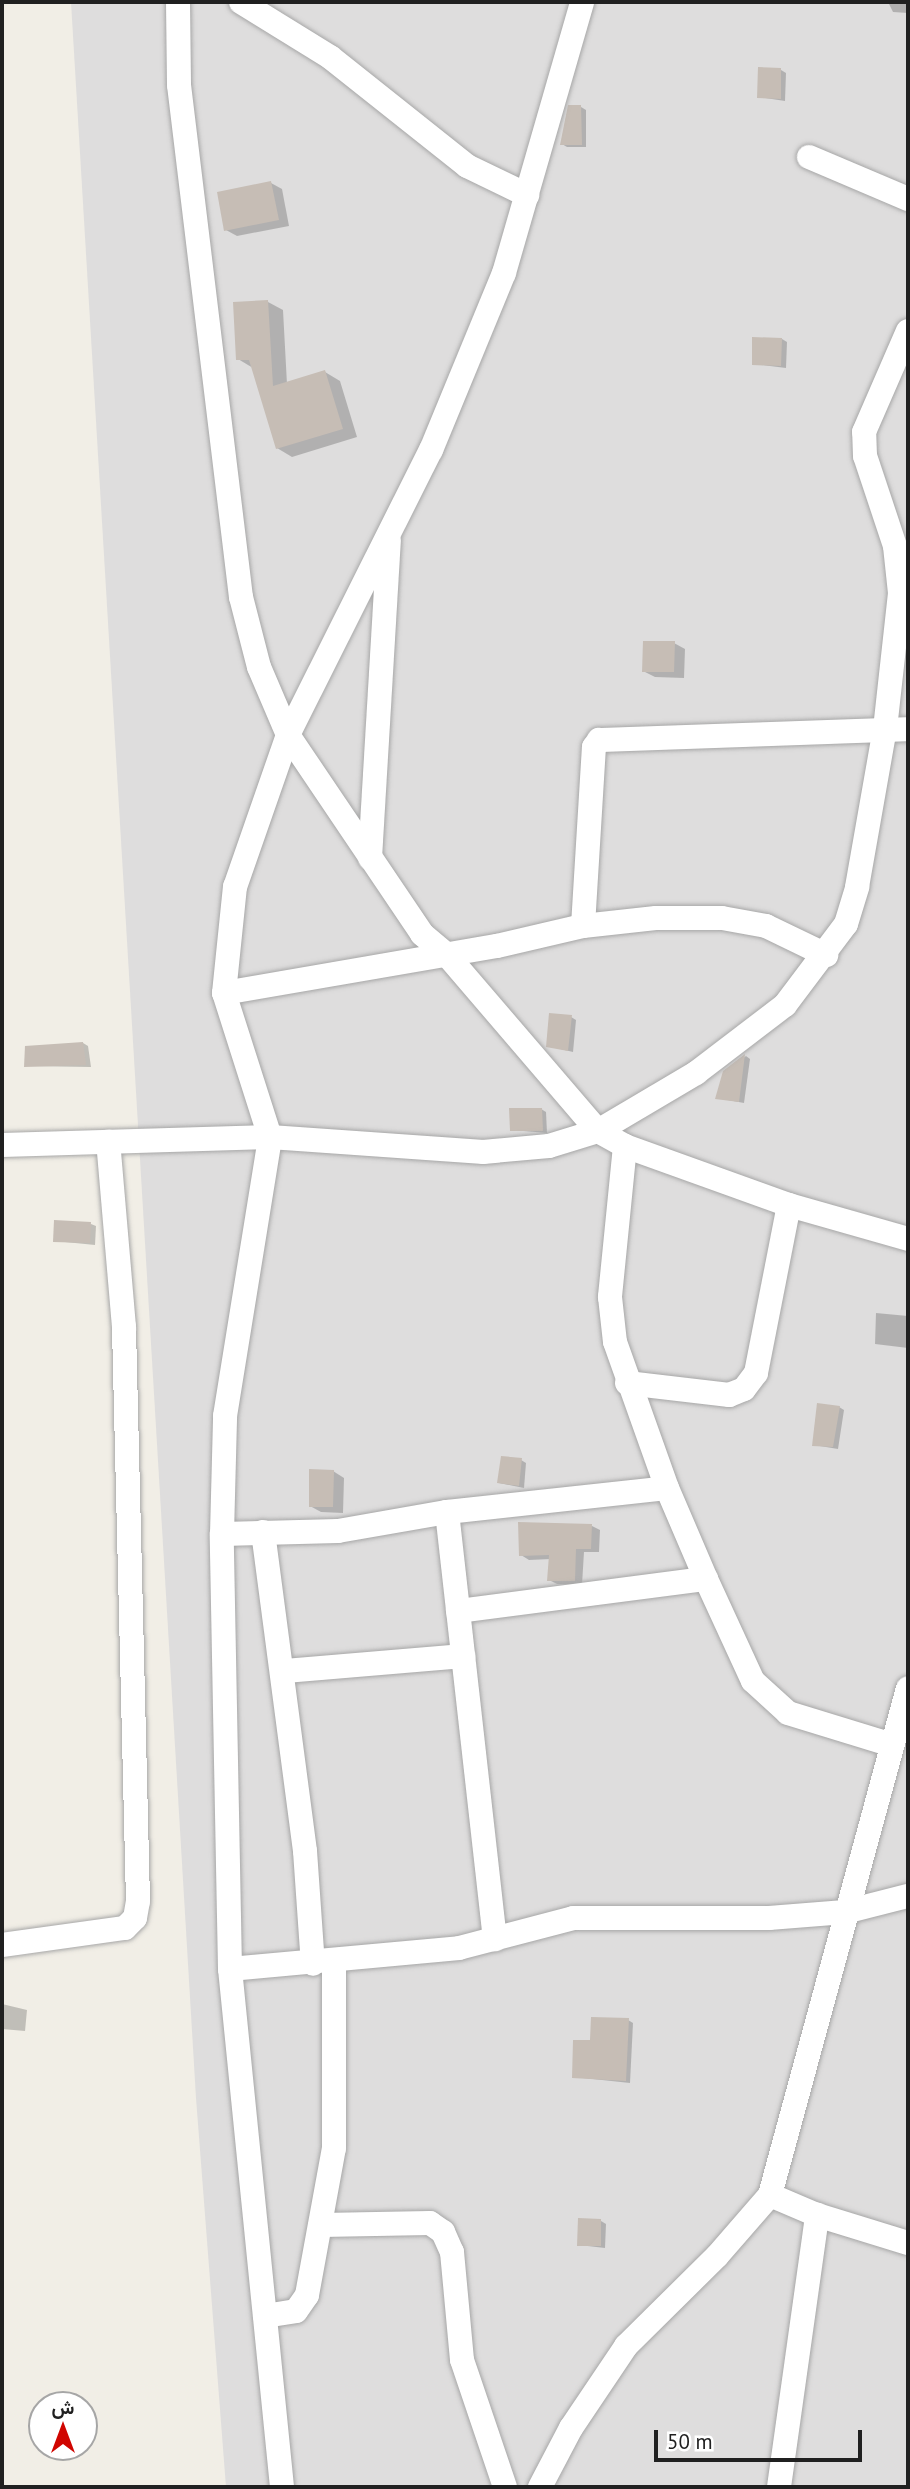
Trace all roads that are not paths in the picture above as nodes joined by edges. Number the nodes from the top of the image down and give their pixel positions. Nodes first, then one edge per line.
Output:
1 (178, 2) edge
2 (241, 2) edge
3 (582, 2) edge
4 (809, 157) dead end
5 (527, 195) junction
6 (908, 199) edge
7 (908, 331) edge
8 (390, 531) junction
9 (896, 729) edge
10 (288, 735) junction
11 (370, 858) junction
12 (583, 926) junction
13 (826, 955) junction
14 (447, 956) junction
15 (224, 993) junction
16 (598, 1132) junction
17 (270, 1138) junction
18 (108, 1142) junction
19 (2, 1144) edge
20 (625, 1146) junction
21 (789, 1205) junction
22 (908, 1239) edge
23 (627, 1383) junction
24 (667, 1488) junction
25 (447, 1512) junction
26 (263, 1532) junction
27 (222, 1534) junction
28 (706, 1579) junction
29 (458, 1611) junction
30 (464, 1656) junction
31 (285, 1671) junction
32 (908, 1688) edge
33 (892, 1745) junction
34 (908, 1896) edge
35 (845, 1912) junction
36 (495, 1939) junction
37 (2, 1944) edge
38 (323, 1963) junction
39 (230, 1969) junction
40 (770, 2195) junction
41 (817, 2215) junction
42 (321, 2225) junction
43 (908, 2243) edge
44 (265, 2316) junction
45 (282, 2487) edge
46 (505, 2487) edge
47 (540, 2487) edge
48 (779, 2487) edge

1 - 10 street
2 - 5 street
3 - 5 street
4 - 6 street
5 - 8 street
7 - 9 street
8 - 10 street
8 - 11 street
9 - 12 street
9 - 13 street
10 - 11 street
10 - 15 street
11 - 14 street
12 - 13 street
12 - 14 street
13 - 16 street
14 - 15 street
14 - 16 street
15 - 17 street
16 - 17 street
16 - 20 street
17 - 18 street
17 - 27 street
18 - 19 street
18 - 37 street
20 - 21 street
20 - 23 street
21 - 22 street
21 - 23 street
23 - 24 street
24 - 25 street
24 - 28 street
25 - 26 street
25 - 29 street
26 - 27 street
26 - 31 street
27 - 39 street
28 - 29 street
28 - 33 street
29 - 30 street
30 - 31 street
30 - 36 street
31 - 38 street
32 - 33 street
33 - 35 street
34 - 35 street
35 - 36 street
35 - 40 street
36 - 38 street
38 - 39 street
38 - 42 street
39 - 44 street
40 - 41 street
40 - 47 street
41 - 43 street
41 - 48 street
42 - 44 street
42 - 46 street
44 - 45 street

